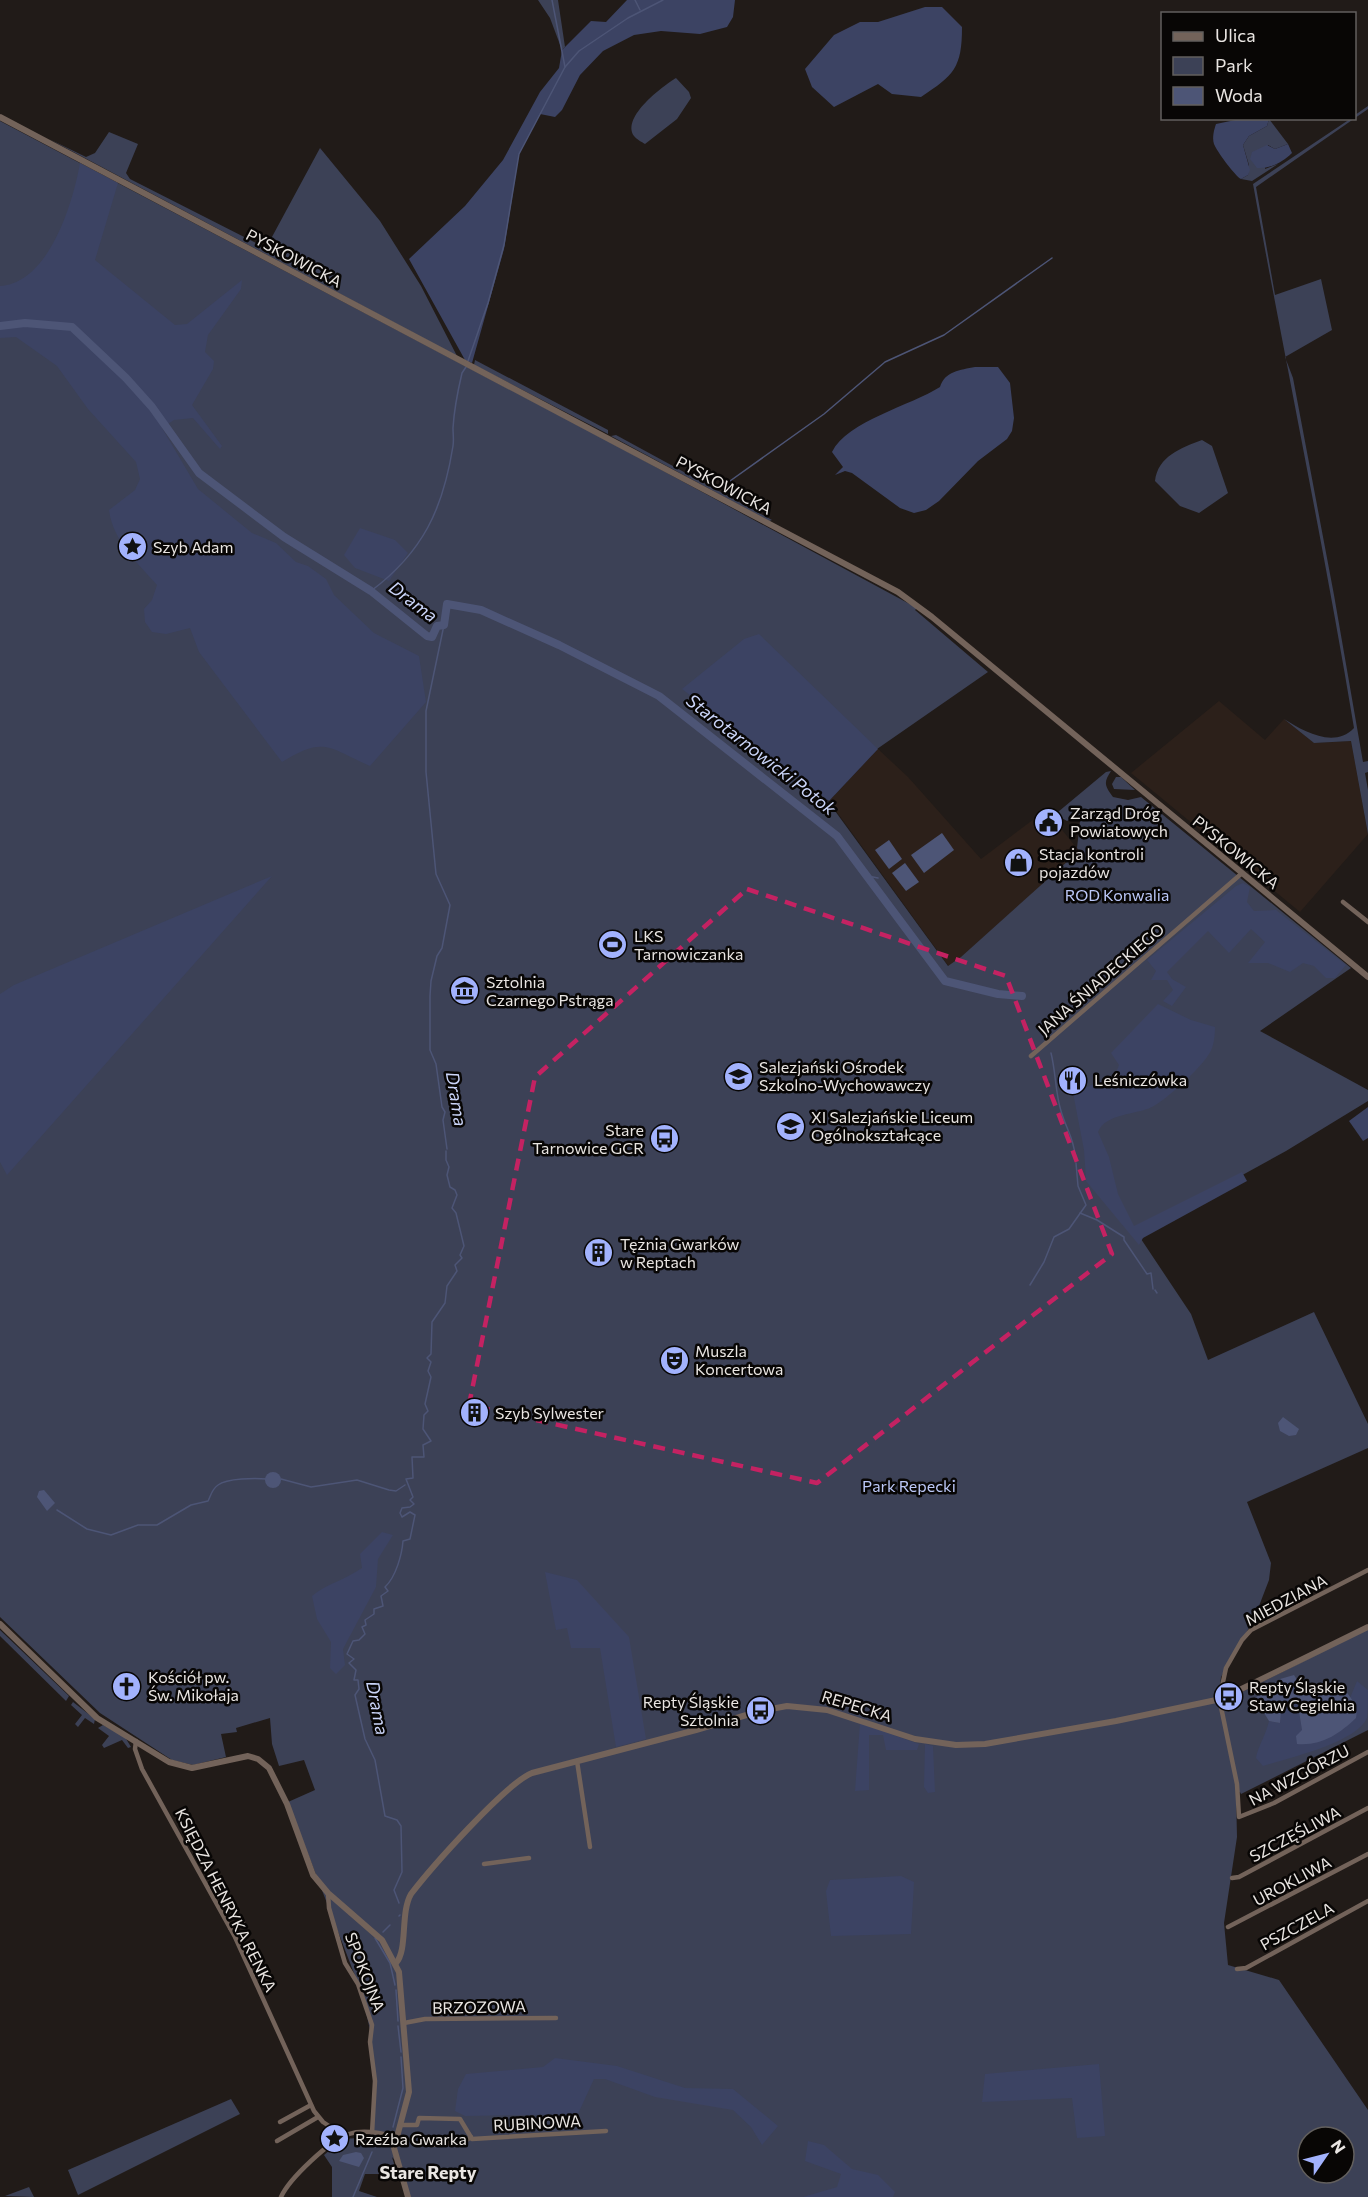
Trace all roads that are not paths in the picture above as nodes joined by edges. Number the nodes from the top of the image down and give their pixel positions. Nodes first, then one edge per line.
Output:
1 (0, 117) edge
2 (1241, 874) junction
3 (1344, 902) dead end
4 (1368, 922) edge
5 (1368, 976) edge
6 (1031, 1056) dead end
7 (1368, 1570) edge
8 (0, 1624) edge
9 (1368, 1627) edge
10 (1221, 1699) junction
11 (136, 1741) junction
12 (1368, 1752) edge
13 (578, 1761) junction
14 (1368, 1808) edge
15 (1239, 1817) joint
16 (590, 1847) dead end
17 (1368, 1854) edge
18 (529, 1858) dead end
19 (484, 1864) dead end
20 (1232, 1878) dead end
21 (328, 1893) junction
22 (1368, 1901) edge
23 (243, 1922) dead end
24 (1228, 1927) dead end
25 (230, 1928) junction
26 (396, 1963) junction
27 (1237, 1969) dead end
28 (556, 2018) dead end
29 (404, 2023) junction
30 (311, 2104) junction
31 (318, 2117) junction
32 (280, 2122) dead end
33 (400, 2125) junction
34 (606, 2131) dead end
35 (372, 2133) junction
36 (344, 2136) junction
37 (396, 2137) junction
38 (471, 2137) junction
39 (277, 2141) dead end
40 (431, 2145) dead end
41 (281, 2197) edge
42 (408, 2197) edge

1 - 2 street, PYSKOWICKA
2 - 5 street, PYSKOWICKA
2 - 6 street, JANA ŚNIADECKIEGO
3 - 4 street
7 - 10 street, MIEDZIANA
8 - 11 street
9 - 10 street, REPECKA
10 - 13 street, REPECKA
10 - 15 street, MIEDZIANA
11 - 21 street
11 - 25 street, KSIĘDZA HENRYKA RENKA
12 - 15 street, NA WZGÓRZU
13 - 16 street
13 - 26 street, REPECKA
14 - 20 street, SZCZĘŚLIWA
17 - 24 street, UROKLIWA
18 - 19 street
21 - 26 street
21 - 35 street, SPOKOJNA
22 - 27 street, PSZCZELA
23 - 25 street
25 - 30 street, KSIĘDZA HENRYKA RENKA
26 - 29 street
28 - 29 street, BRZOZOWA
29 - 33 street
30 - 31 street, KSIĘDZA HENRYKA RENKA
30 - 32 street
31 - 36 street, KSIĘDZA HENRYKA RENKA
31 - 39 street
33 - 37 street
33 - 38 street, RUBINOWA
34 - 38 street, RUBINOWA
35 - 36 street
35 - 37 street
36 - 41 street
37 - 42 street
38 - 40 street, RUBINOWA

